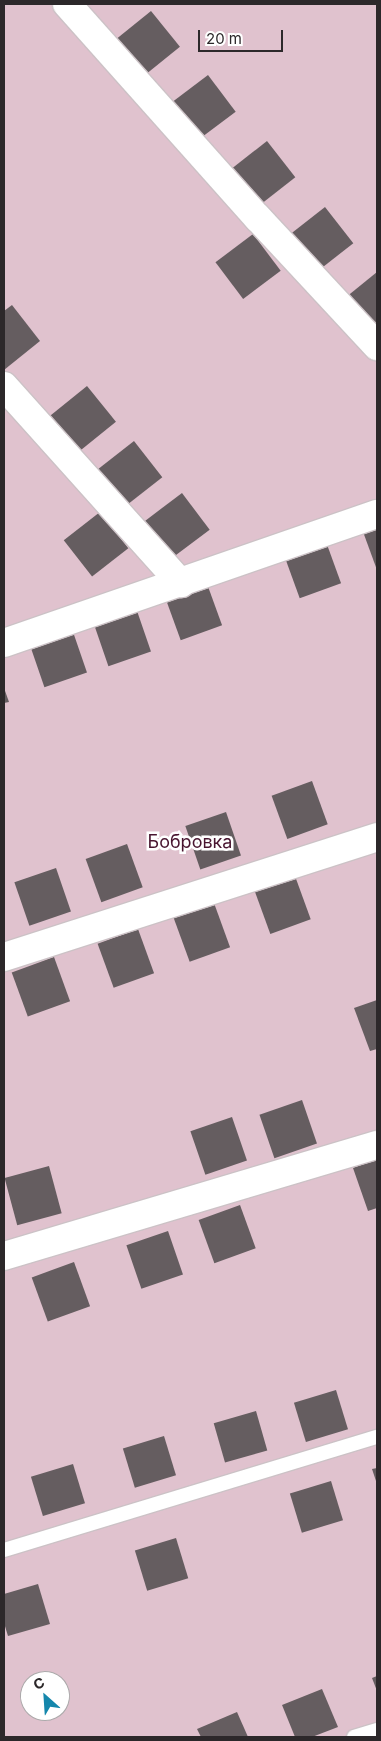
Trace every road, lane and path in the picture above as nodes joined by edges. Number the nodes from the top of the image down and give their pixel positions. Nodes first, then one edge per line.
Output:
1 (67, 4) edge
2 (377, 346) edge
3 (4, 386) edge
4 (377, 514) edge
5 (181, 583) junction
6 (4, 643) edge
7 (377, 837) edge
8 (4, 957) edge
9 (377, 1146) edge
10 (4, 1256) edge
11 (377, 1437) edge
12 (4, 1550) edge
13 (377, 1730) edge
14 (354, 1737) edge

1 - 2 street
3 - 5 street
4 - 5 street
5 - 6 street
7 - 8 street
9 - 10 street
11 - 12 lane
13 - 14 lane

